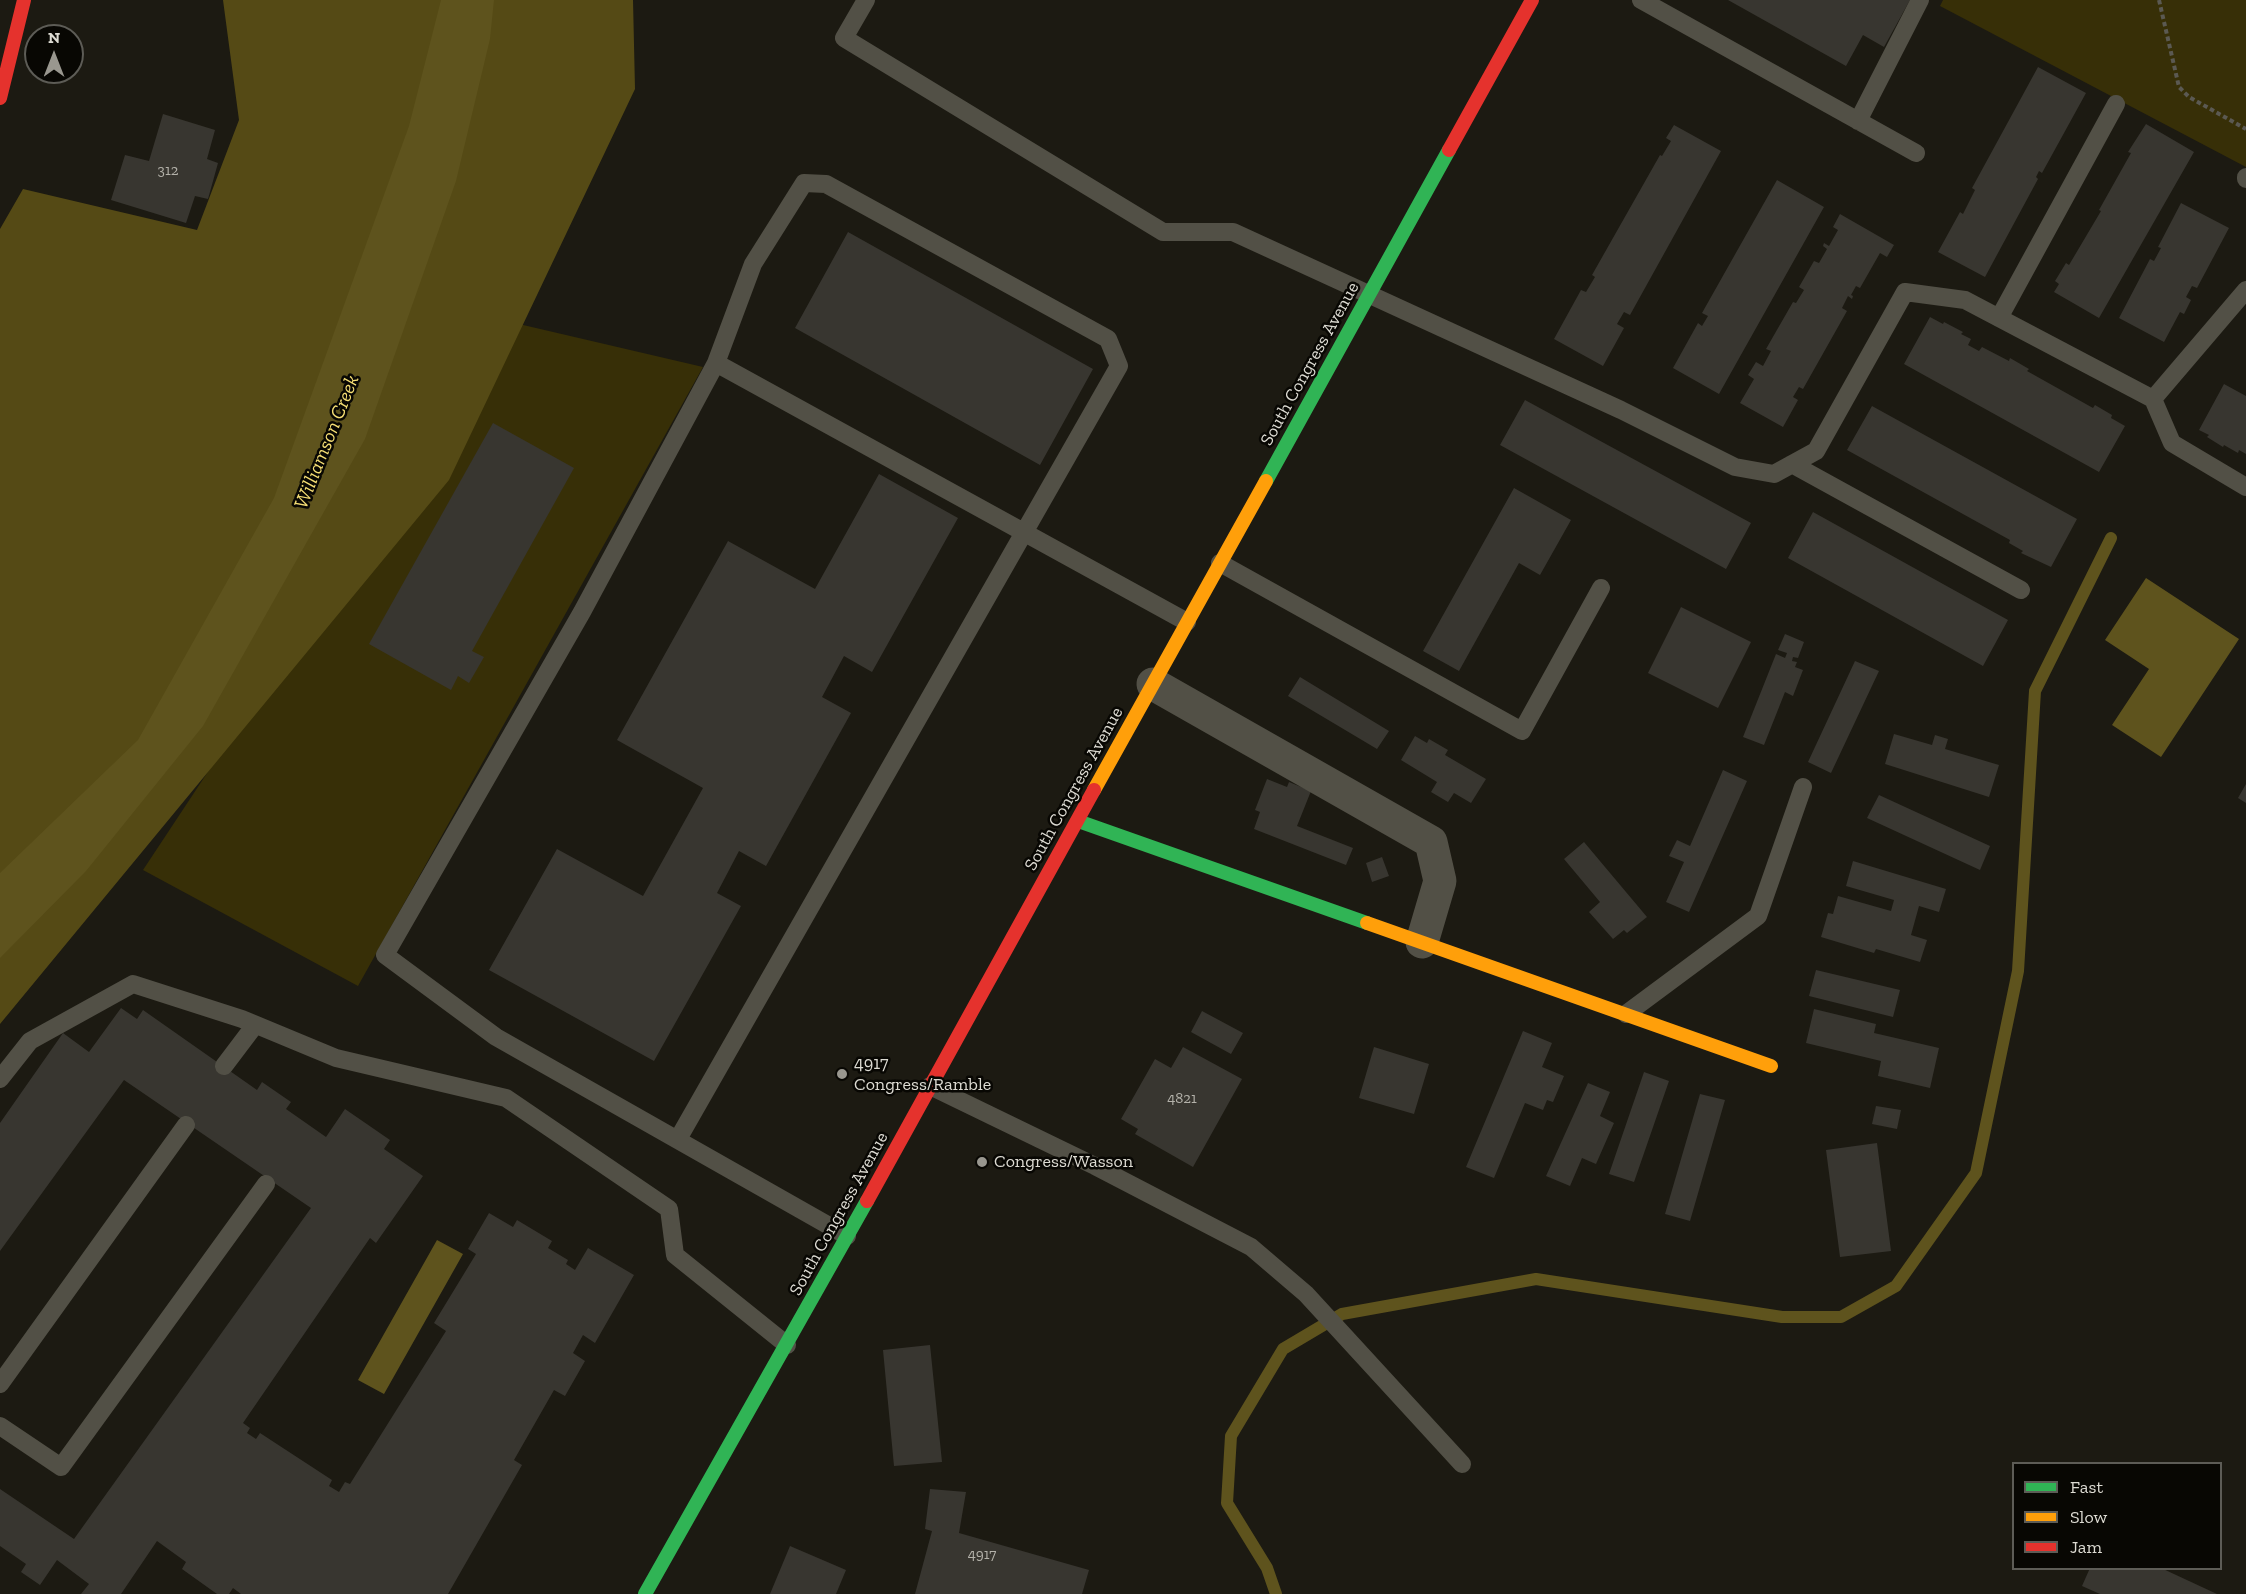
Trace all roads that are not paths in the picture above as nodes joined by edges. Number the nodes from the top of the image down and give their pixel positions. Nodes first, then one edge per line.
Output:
1 (24, 0) edge
2 (866, 0) edge
3 (1532, 0) edge
4 (1641, 0) edge
5 (1920, 0) edge
6 (0, 98) edge
7 (2116, 104) dead end
8 (1858, 121) junction
9 (1916, 153) dead end
10 (2246, 290) edge
11 (1369, 295) junction
12 (1999, 318) junction
13 (716, 363) junction
14 (2152, 399) junction
15 (1792, 464) junction
16 (2246, 487) edge
17 (1026, 533) junction
18 (1220, 563) junction
19 (1601, 588) dead end
20 (2021, 590) dead end
21 (1187, 622) junction
22 (1153, 684) junction
23 (1803, 787) dead end
24 (1077, 820) junction
25 (1422, 942) junction
26 (1626, 1014) junction
27 (255, 1024) junction
28 (224, 1065) dead end
29 (1771, 1065) dead end
30 (0, 1079) edge
31 (930, 1086) junction
32 (186, 1125) dead end
33 (678, 1139) junction
34 (266, 1184) dead end
35 (847, 1236) junction
36 (787, 1346) junction
37 (0, 1384) edge
38 (0, 1426) edge
39 (1462, 1464) dead end
40 (645, 1594) edge

1 - 6 main road
2 - 11 lane
3 - 11 main road, South Congress Avenue
4 - 8 lane
5 - 8 lane
7 - 12 lane
8 - 9 lane
10 - 14 lane
11 - 15 lane
11 - 18 main road, South Congress Avenue
12 - 14 lane
12 - 15 lane
13 - 17 lane
13 - 17 lane
13 - 33 lane
14 - 16 lane
15 - 20 lane
17 - 21 lane
17 - 33 lane
18 - 19 lane
18 - 21 main road, South Congress Avenue
21 - 22 main road, South Congress Avenue
22 - 24 main road, South Congress Avenue
22 - 25 street
23 - 26 lane
24 - 25 main road
24 - 31 main road, South Congress Avenue
25 - 26 main road
26 - 29 main road
27 - 28 lane
27 - 30 lane
27 - 36 lane
31 - 35 main road, South Congress Avenue
31 - 39 lane
32 - 37 lane
33 - 35 lane
34 - 38 lane
35 - 36 main road, South Congress Avenue
36 - 40 main road, South Congress Avenue

